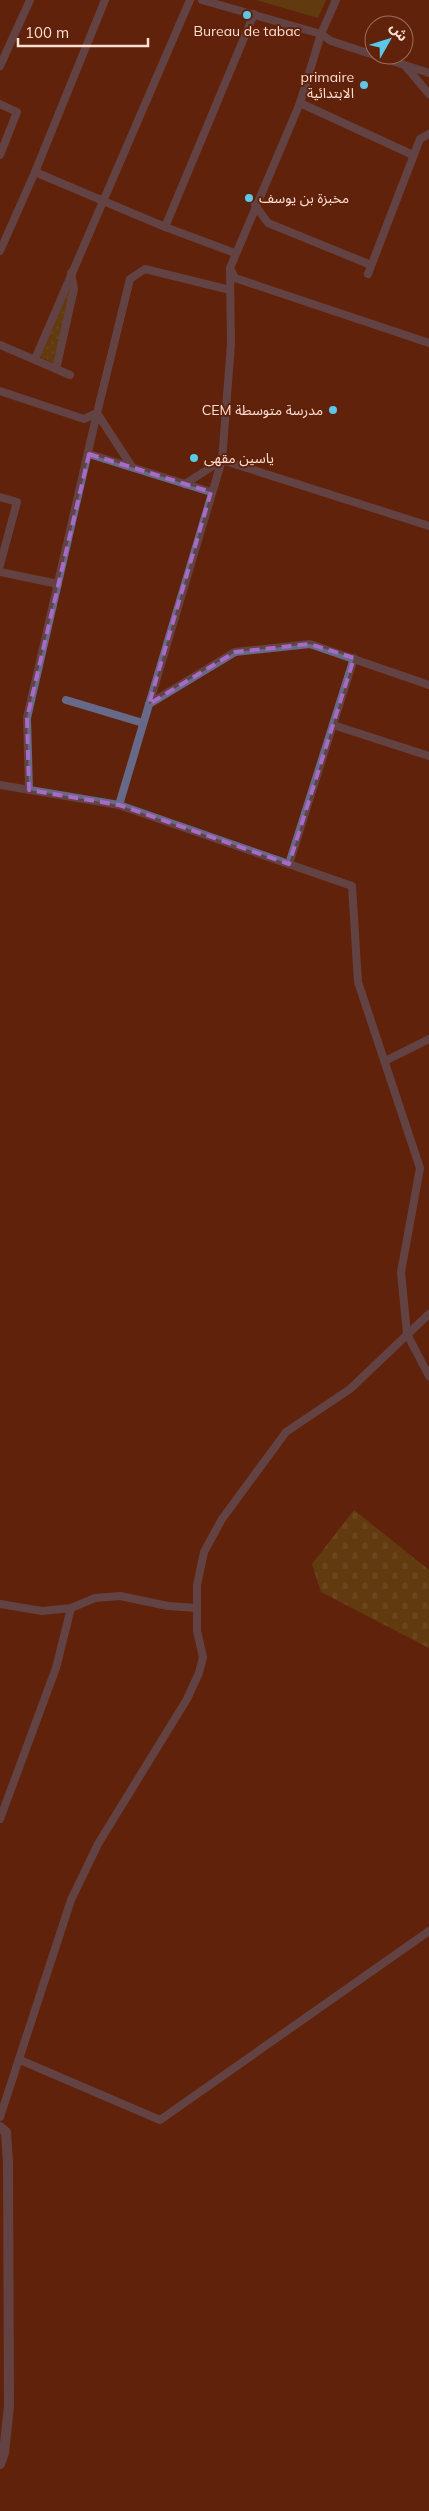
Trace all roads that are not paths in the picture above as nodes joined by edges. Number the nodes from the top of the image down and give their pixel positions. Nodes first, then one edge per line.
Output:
1 (30, 0) edge
2 (105, 0) edge
3 (190, 0) edge
4 (202, 0) edge
5 (336, 0) edge
6 (254, 14) junction
7 (321, 34) junction
8 (0, 66) edge
9 (406, 67) junction
10 (429, 74) edge
11 (429, 94) edge
12 (300, 103) junction
13 (0, 104) edge
14 (429, 134) edge
15 (0, 155) edge
16 (413, 156) junction
17 (35, 172) junction
18 (104, 201) junction
19 (255, 206) junction
20 (165, 227) junction
21 (0, 251) edge
22 (235, 253) junction
23 (370, 265) junction
24 (230, 268) junction
25 (71, 273) junction
26 (368, 274) dead end
27 (230, 290) junction
28 (429, 342) edge
29 (0, 345) edge
30 (35, 359) junction
31 (56, 369) junction
32 (70, 375) dead end
33 (0, 391) edge
34 (97, 413) junction
35 (89, 454) junction
36 (222, 460) junction
37 (132, 467) junction
38 (185, 484) junction
39 (211, 492) junction
40 (0, 497) edge
41 (429, 526) edge
42 (0, 565) edge
43 (0, 572) edge
44 (58, 584) junction
45 (354, 658) junction
46 (429, 685) edge
47 (66, 700) dead end
48 (149, 704) junction
49 (143, 723) junction
50 (333, 725) junction
51 (429, 756) edge
52 (0, 785) edge
53 (28, 790) junction
54 (119, 805) junction
55 (289, 864) junction
56 (429, 1039) edge
57 (385, 1061) junction
58 (429, 1314) edge
59 (407, 1334) junction
60 (429, 1376) edge
61 (0, 1604) edge
62 (71, 1608) junction
63 (197, 1608) junction
64 (0, 1819) edge
65 (429, 1931) edge
66 (20, 2060) junction
67 (0, 2117) edge
68 (0, 2127) edge
69 (0, 2464) edge

1 - 8 street
2 - 17 street
3 - 18 street
4 - 6 street
5 - 7 street
6 - 7 street
6 - 20 street
7 - 9 street
7 - 12 street
9 - 10 street
9 - 11 street
12 - 16 street
12 - 19 street
13 - 15 street
14 - 16 street
16 - 23 street
17 - 18 street
17 - 21 street
18 - 20 street
18 - 25 street
19 - 22 street
19 - 23 street
20 - 22 street
22 - 24 street
23 - 26 street
24 - 27 street
24 - 28 street
25 - 30 street
25 - 31 street
27 - 34 street
27 - 36 street
29 - 30 street
30 - 31 street
31 - 32 street
33 - 34 street
34 - 35 street
34 - 37 street
35 - 37 street
35 - 44 street
36 - 38 street
36 - 39 street
36 - 41 street
37 - 38 street
38 - 39 street
39 - 48 street
40 - 42 street
43 - 44 street
44 - 53 street
45 - 46 street
45 - 48 street
45 - 50 street
47 - 49 street
48 - 49 street
49 - 54 street
50 - 51 street
50 - 55 street
52 - 53 street
53 - 54 street
54 - 55 street
55 - 57 street
56 - 57 street
57 - 59 street
58 - 59 street
59 - 60 street
59 - 63 street
61 - 62 street
62 - 63 street
62 - 64 street
63 - 66 street
65 - 66 street
66 - 67 street
68 - 69 street

